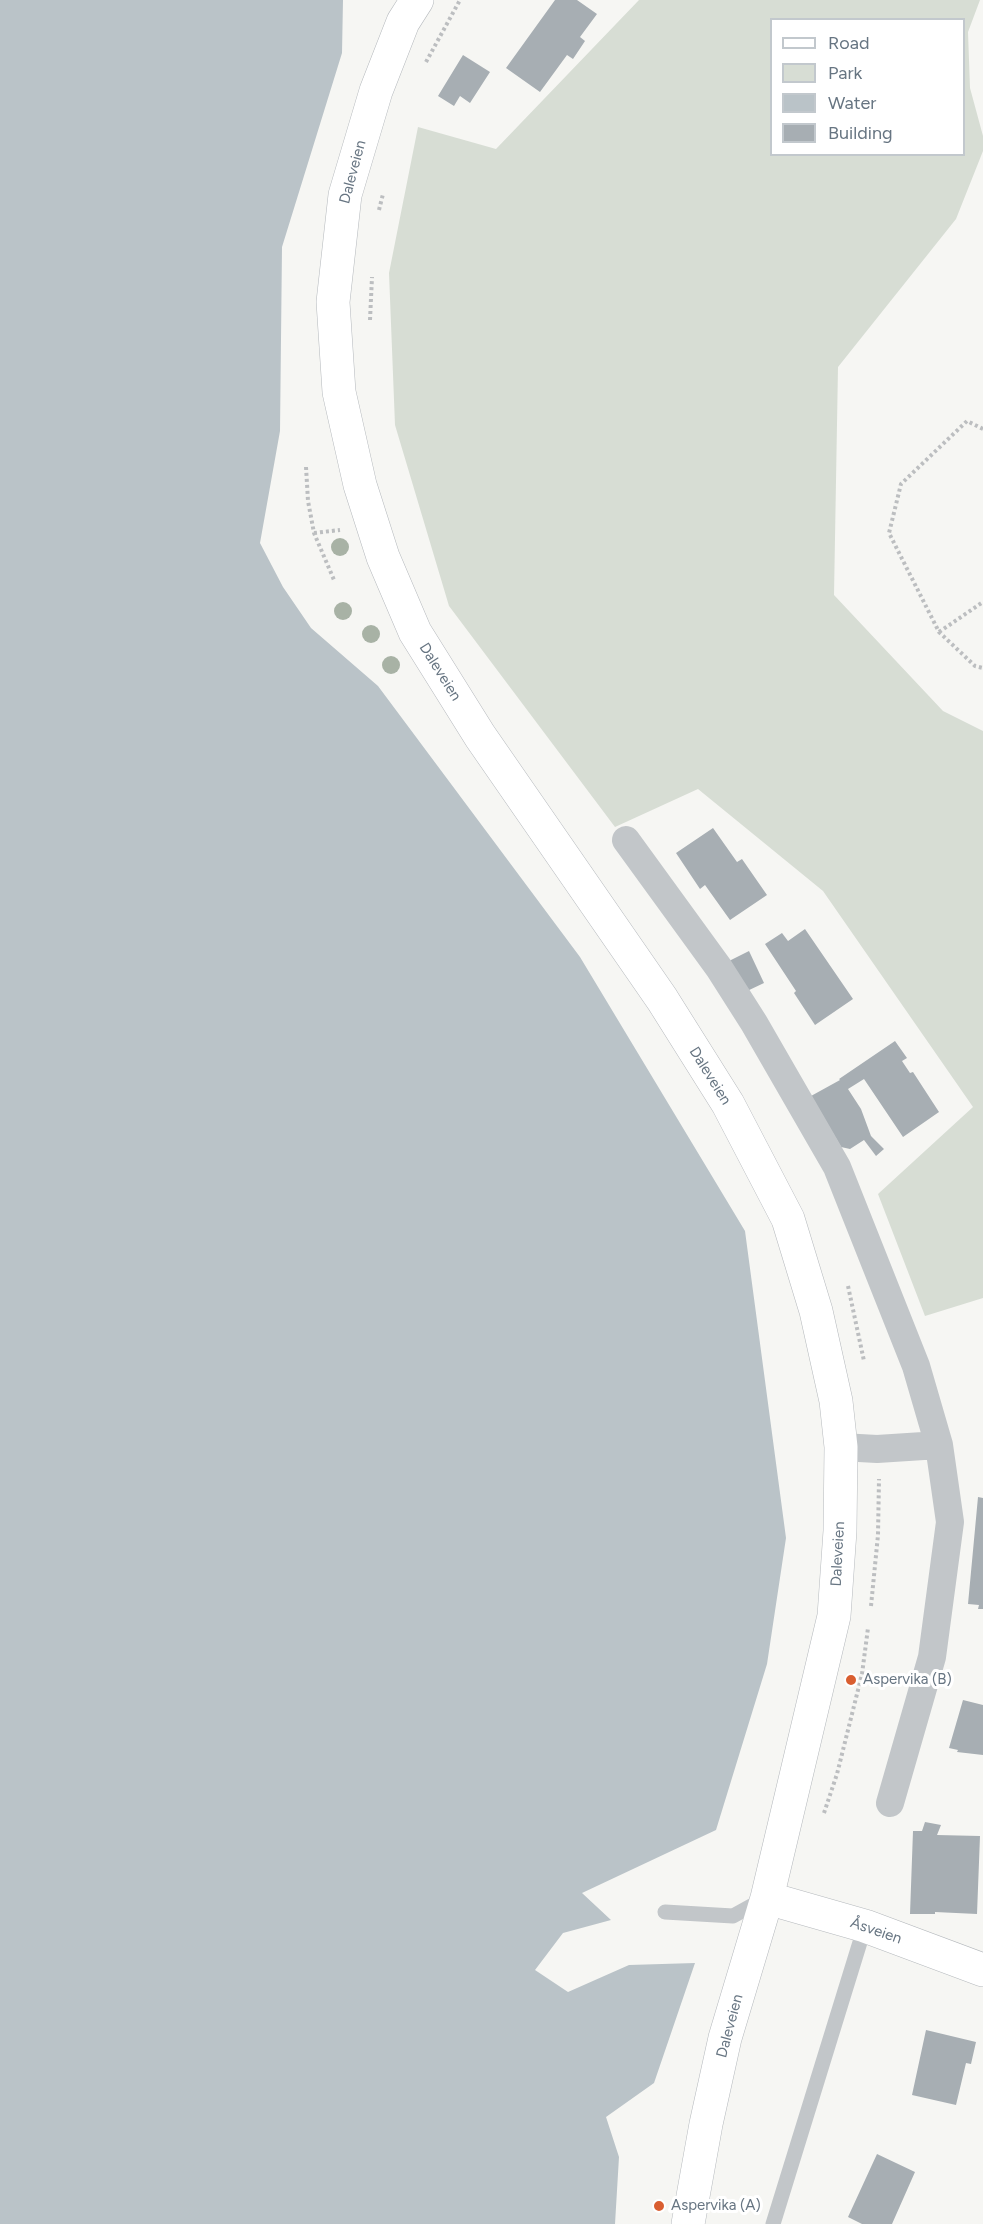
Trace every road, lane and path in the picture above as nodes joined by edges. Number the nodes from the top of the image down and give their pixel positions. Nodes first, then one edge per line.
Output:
1 (417, 0) edge
2 (983, 429) edge
3 (306, 467) dead end
4 (334, 580) dead end
5 (983, 602) edge
6 (939, 633) junction
7 (983, 668) edge
8 (626, 840) dead end
9 (939, 1445) junction
10 (841, 1447) junction
11 (890, 1803) dead end
12 (767, 1898) junction
13 (665, 1912) dead end
14 (865, 1926) junction
15 (983, 1970) edge
16 (688, 2224) edge
17 (773, 2224) edge

1 - 10 main road, Daleveien
2 - 6 path
3 - 4 path
5 - 6 path
6 - 7 path
8 - 9 street
9 - 10 street
9 - 11 street
10 - 12 main road, Daleveien
12 - 13 lane
12 - 14 main road, Åsveien
12 - 16 main road, Daleveien
14 - 15 main road, Åsveien
14 - 17 lane

